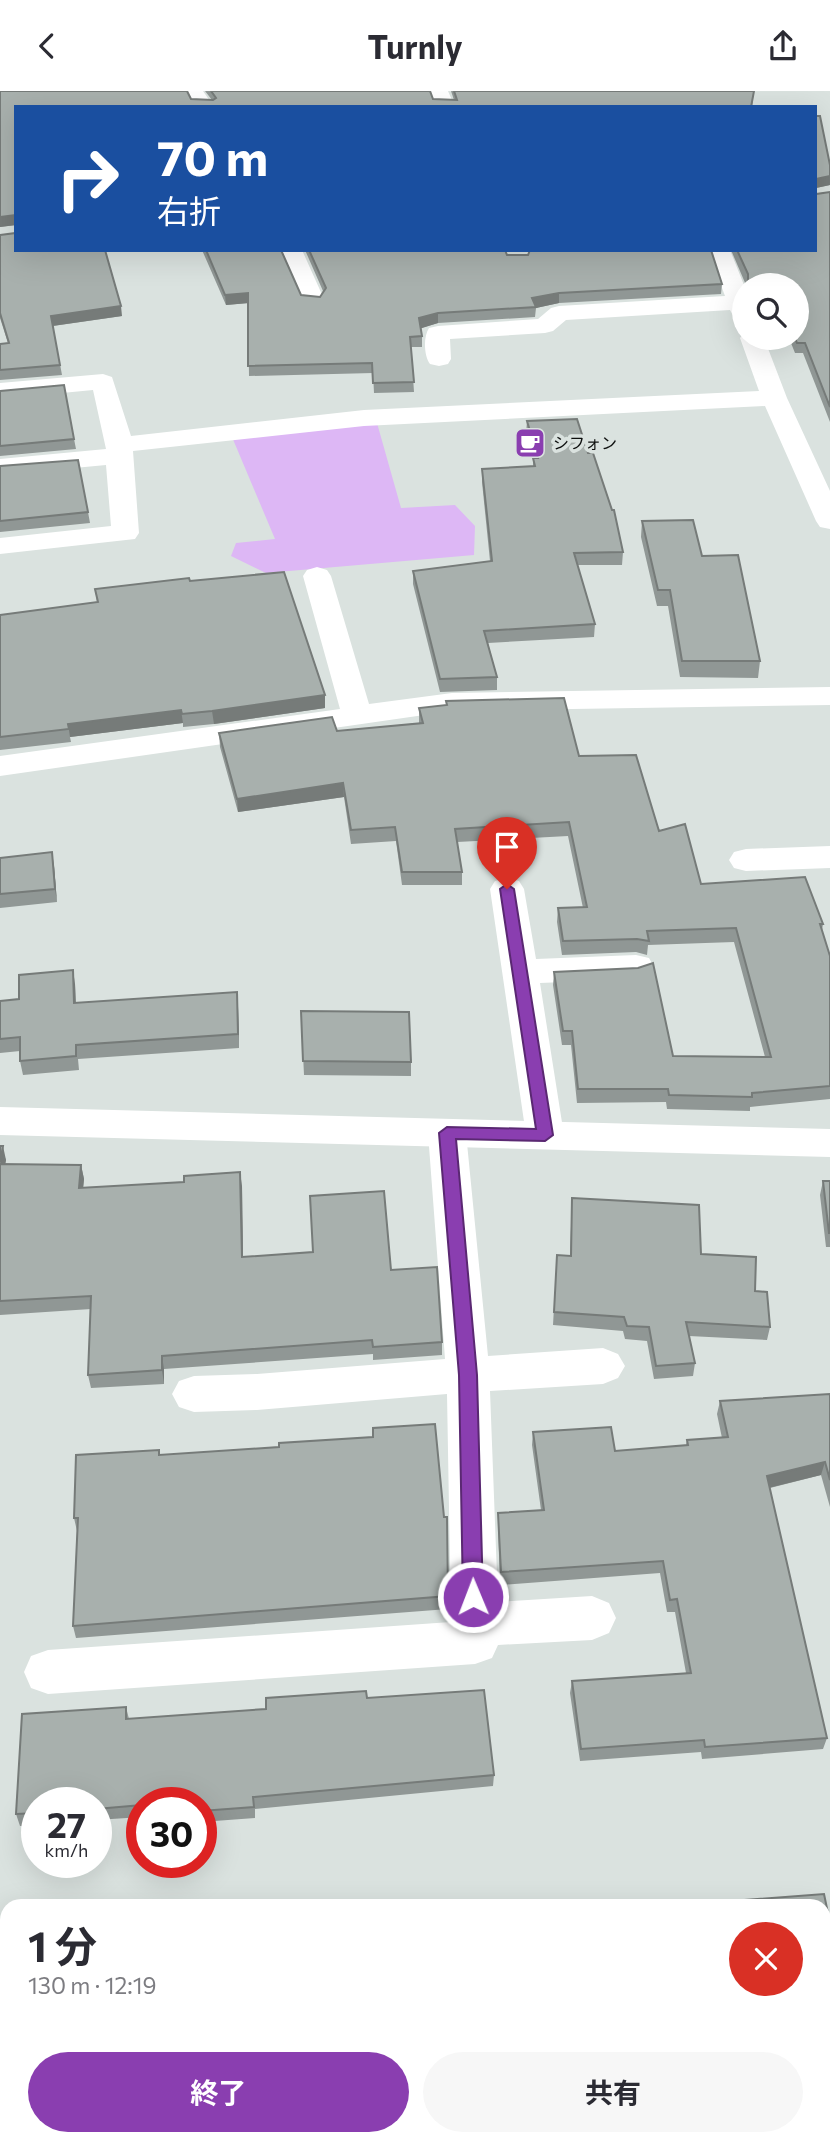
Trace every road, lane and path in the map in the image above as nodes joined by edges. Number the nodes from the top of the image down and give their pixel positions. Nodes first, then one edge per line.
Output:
1 (292, 252) edge
2 (720, 252) edge
3 (732, 285) edge
4 (312, 299) edge
5 (732, 309) edge
6 (756, 350) edge
7 (439, 359) dead end
8 (0, 391) edge
9 (774, 398) junction
10 (119, 450) junction
11 (0, 467) edge
12 (830, 521) edge
13 (0, 546) edge
14 (317, 576) dead end
15 (830, 696) edge
16 (357, 715) junction
17 (0, 766) edge
18 (830, 857) edge
19 (746, 860) dead end
20 (507, 889) dead end
21 (636, 967) edge
22 (520, 972) junction
23 (0, 1121) edge
24 (447, 1133) junction
25 (545, 1135) junction
26 (830, 1143) edge
27 (603, 1366) dead end
28 (468, 1375) junction
29 (194, 1394) dead end
30 (592, 1618) dead end
31 (474, 1625) junction
32 (48, 1672) dead end

1 - 4 street
2 - 3 street
5 - 7 street
6 - 9 street
8 - 10 street
9 - 10 street
9 - 12 street
10 - 11 street
10 - 13 street
14 - 16 street
15 - 16 street
16 - 17 street
18 - 19 street
20 - 22 street
21 - 22 street
22 - 25 street
23 - 24 street
24 - 25 street
24 - 28 street
25 - 26 street
27 - 28 street
28 - 29 street
28 - 31 street
30 - 31 street
31 - 32 street

